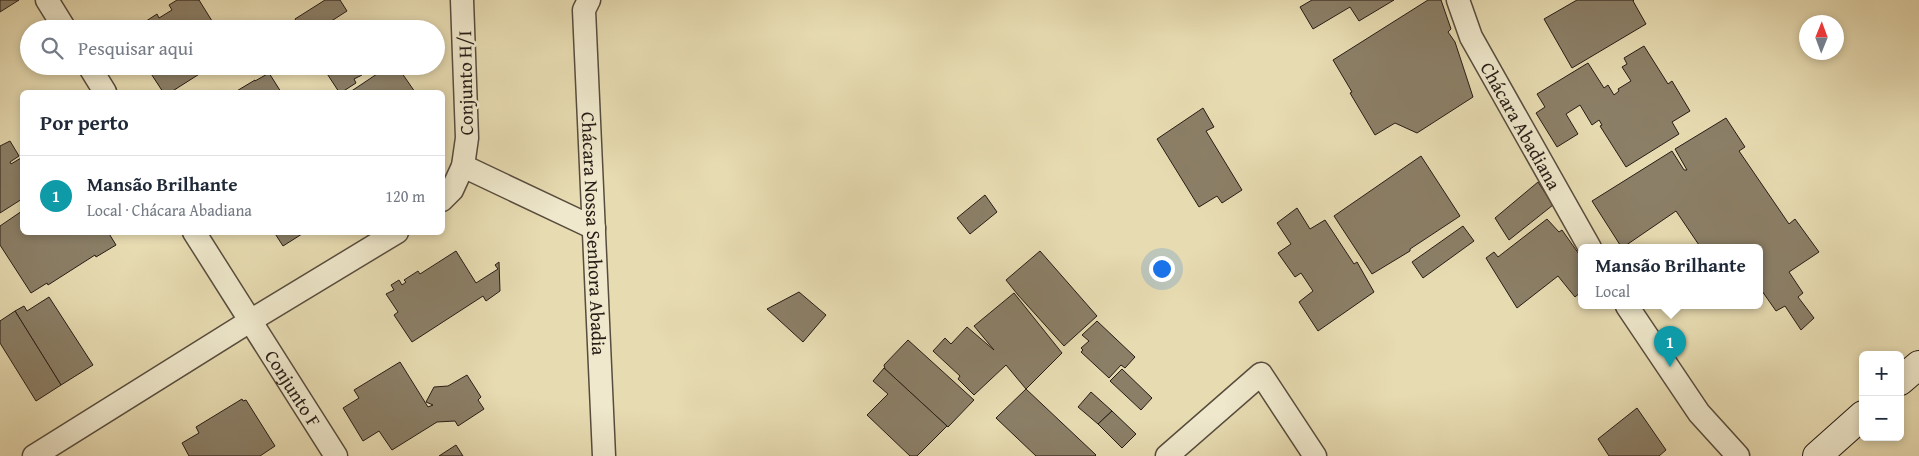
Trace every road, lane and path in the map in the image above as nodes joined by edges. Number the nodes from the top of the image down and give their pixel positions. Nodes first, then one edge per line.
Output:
1 (47, 0) edge
2 (462, 0) edge
3 (1458, 0) edge
4 (586, 5) edge
5 (59, 20) edge
6 (95, 75) edge
7 (104, 90) edge
8 (463, 166) junction
9 (445, 197) edge
10 (594, 228) junction
11 (196, 235) edge
12 (392, 235) edge
13 (1588, 244) edge
14 (1629, 309) edge
15 (250, 321) junction
16 (1919, 364) edge
17 (1904, 377) edge
18 (1859, 419) edge
19 (34, 456) edge
20 (336, 456) edge
21 (604, 456) edge
22 (1167, 456) edge
23 (1315, 456) edge
24 (1738, 456) edge
25 (1817, 456) edge

1 - 5 street
2 - 8 street, Conjunto H/I
3 - 13 street, Chácara Abadiana
4 - 10 street, Chácara Nossa Senhora Abadia
6 - 7 street
8 - 9 street, Conjunto H/I
8 - 10 street
10 - 21 street, Chácara Nossa Senhora Abadia
11 - 15 street, Conjunto F
12 - 15 street
14 - 24 street
15 - 19 street
15 - 20 street, Conjunto F
16 - 17 street
18 - 25 street
22 - 23 street

